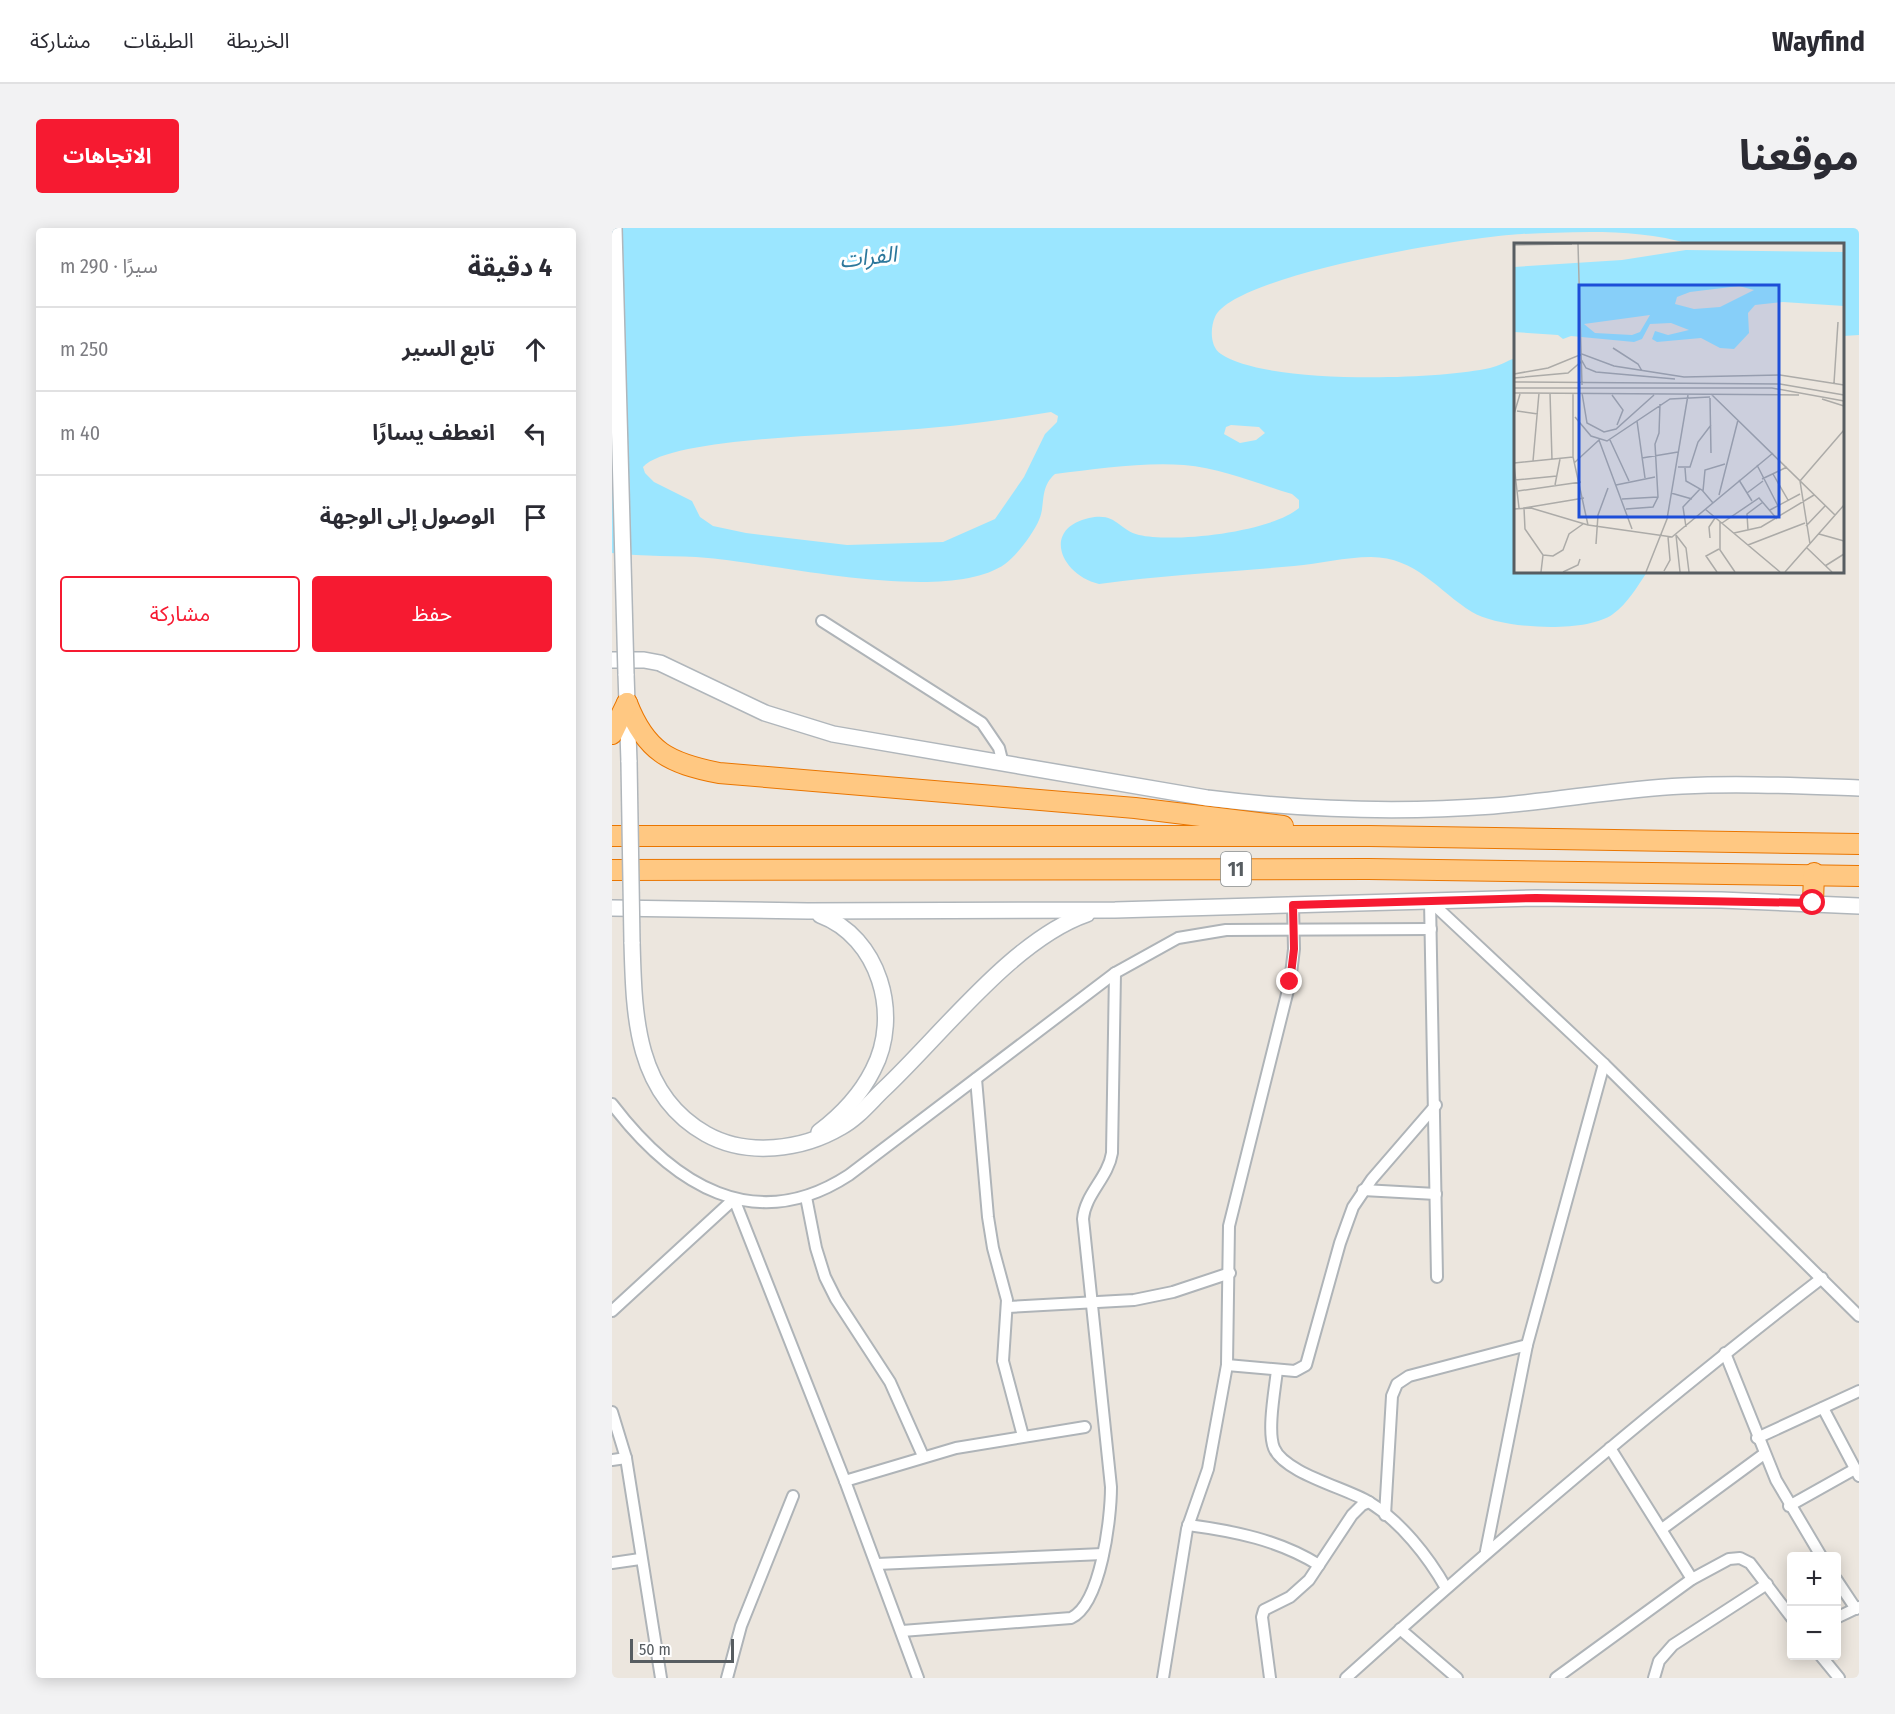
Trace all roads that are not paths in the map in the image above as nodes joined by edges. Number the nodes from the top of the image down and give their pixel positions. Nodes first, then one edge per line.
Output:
1 (614, 228) edge
2 (822, 621) dead end
3 (612, 660) edge
4 (627, 703) junction
5 (612, 734) edge
6 (1003, 764) junction
7 (1859, 788) edge
8 (612, 836) edge
9 (1369, 836) junction
10 (1859, 844) edge
11 (1368, 869) junction
12 (612, 870) edge
13 (1814, 873) junction
14 (1859, 876) edge
15 (1430, 901) junction
16 (1813, 903) junction
17 (1293, 905) junction
18 (1859, 906) edge
19 (612, 908) edge
20 (1115, 910) junction
21 (808, 911) junction
22 (1431, 929) junction
23 (1293, 930) junction
24 (1115, 973) junction
25 (1604, 1064) junction
26 (976, 1079) junction
27 (612, 1104) edge
28 (1436, 1105) junction
29 (807, 1140) junction
30 (1363, 1190) junction
31 (1436, 1194) junction
32 (806, 1197) junction
33 (734, 1199) junction
34 (1230, 1273) junction
35 (1437, 1277) dead end
36 (1822, 1278) junction
37 (1092, 1304) junction
38 (1008, 1307) junction
39 (612, 1311) edge
40 (1859, 1316) edge
41 (1527, 1345) junction
42 (1725, 1353) junction
43 (1227, 1365) junction
44 (1276, 1370) junction
45 (1859, 1391) edge
46 (1823, 1408) junction
47 (612, 1412) edge
48 (1085, 1427) dead end
49 (1023, 1436) junction
50 (1758, 1438) junction
51 (1610, 1448) junction
52 (1764, 1454) junction
53 (923, 1456) junction
54 (626, 1458) junction
55 (612, 1460) edge
56 (1857, 1473) edge
57 (845, 1481) junction
58 (793, 1496) dead end
59 (1369, 1502) junction
60 (1789, 1506) junction
61 (1385, 1515) junction
62 (1188, 1525) junction
63 (1662, 1529) junction
64 (1486, 1551) junction
65 (1818, 1552) edge
66 (1103, 1554) junction
67 (640, 1559) junction
68 (612, 1563) edge
69 (877, 1564) junction
70 (1318, 1565) junction
71 (1692, 1579) junction
72 (1767, 1584) junction
73 (1841, 1586) edge
74 (1446, 1588) junction
75 (1857, 1608) edge
76 (1787, 1612) edge
77 (1841, 1616) edge
78 (1400, 1629) junction
79 (902, 1630) junction
80 (1824, 1660) edge
81 (661, 1678) edge
82 (727, 1678) edge
83 (918, 1678) edge
84 (1163, 1678) edge
85 (1270, 1678) edge
86 (1346, 1678) edge
87 (1457, 1678) edge
88 (1556, 1678) edge
89 (1654, 1678) edge
90 (1839, 1678) edge

1 - 4 main road, bridge
2 - 6 street
3 - 6 main road
4 - 5 highway
4 - 9 highway
4 - 29 main road, bridge
6 - 7 main road
8 - 9 highway, 11
9 - 10 highway, 11
9 - 11 highway
11 - 12 highway, 11
11 - 13 highway, 11
13 - 14 highway, 11
13 - 16 highway
15 - 16 main road
15 - 17 main road
15 - 22 street
15 - 25 street
16 - 18 main road
17 - 20 main road
17 - 23 street
19 - 21 main road
20 - 21 main road
20 - 29 main road
21 - 29 main road
22 - 23 street
22 - 28 street
23 - 24 street
23 - 34 street
24 - 26 street
24 - 37 street
25 - 36 street
25 - 41 street
26 - 32 street
26 - 38 street
27 - 33 street
28 - 30 street
28 - 31 street
30 - 31 street
30 - 44 street
31 - 35 street
32 - 33 street
32 - 53 street
33 - 39 street
33 - 57 street
34 - 37 street
34 - 43 street
36 - 40 street
36 - 42 street
37 - 38 street
37 - 66 street
38 - 49 street
41 - 61 street
41 - 64 street
42 - 50 street
42 - 51 street
43 - 44 street
43 - 62 street
44 - 59 street
45 - 46 street
46 - 50 street
46 - 56 street
47 - 54 street
48 - 49 street
49 - 53 street
50 - 52 street
51 - 63 street
51 - 64 street
52 - 60 street
52 - 63 street
53 - 57 street
54 - 55 street
54 - 67 street
56 - 60 street
57 - 69 street
58 - 82 street
59 - 61 street
59 - 70 street
60 - 65 street
61 - 74 street
62 - 70 street
62 - 84 street
63 - 71 street
64 - 74 street
66 - 69 street
66 - 79 street
67 - 68 street
67 - 81 street
69 - 79 street
70 - 85 street
71 - 72 street
71 - 88 street
72 - 76 street
72 - 89 street
73 - 75 street
74 - 78 street
75 - 77 street
78 - 86 street
78 - 87 street
79 - 83 street
80 - 90 street

